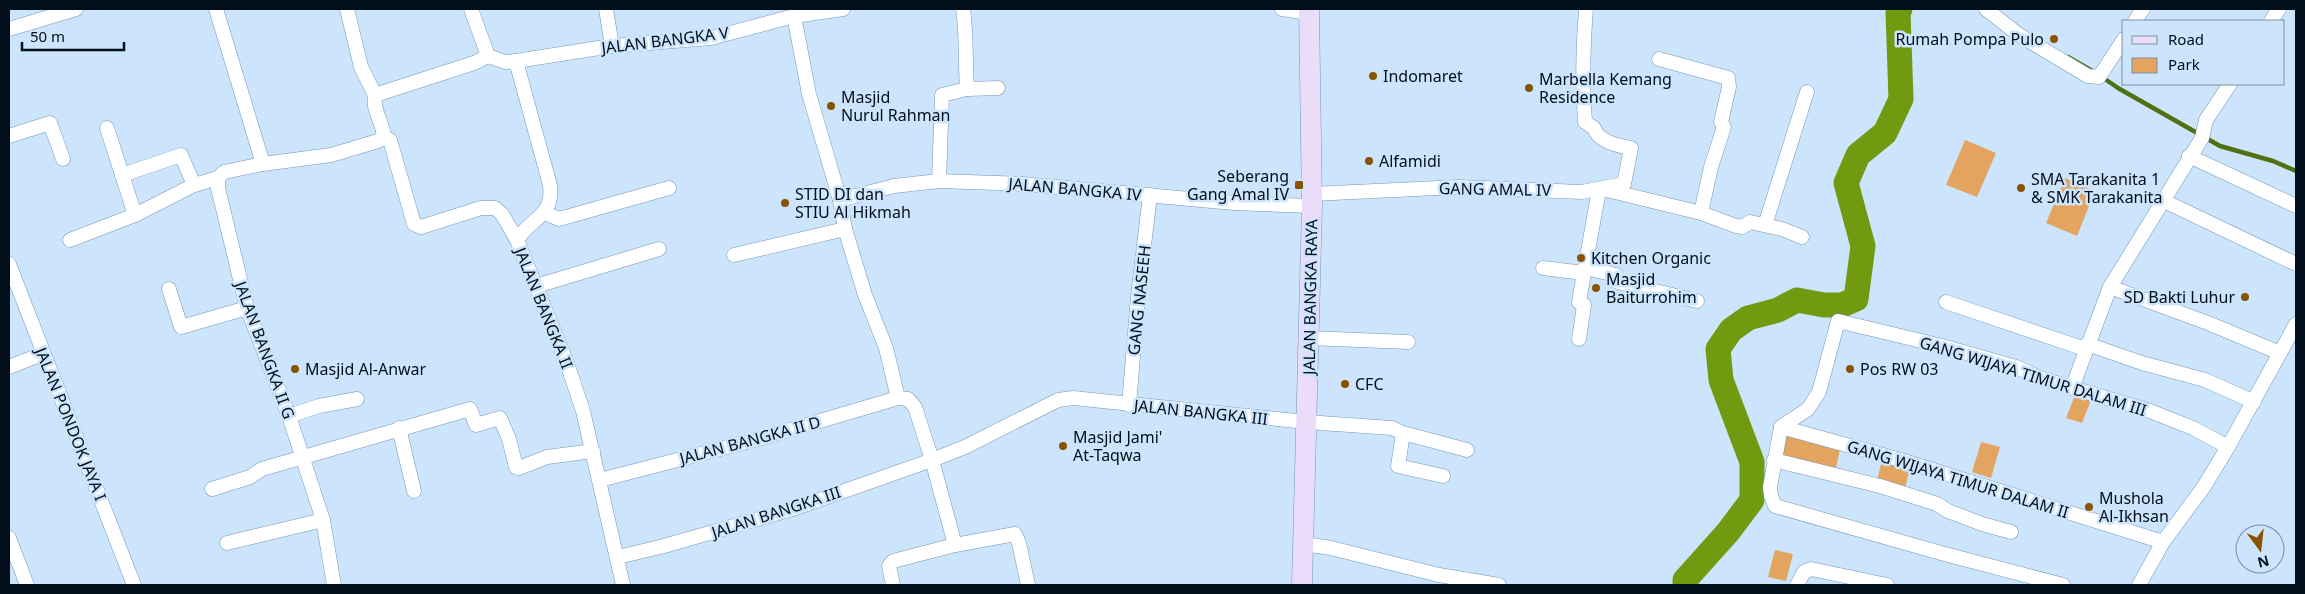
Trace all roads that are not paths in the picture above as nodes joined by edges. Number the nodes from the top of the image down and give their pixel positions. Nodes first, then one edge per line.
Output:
1 (76, 9) edge
2 (216, 9) edge
3 (347, 9) edge
4 (471, 9) edge
5 (606, 9) edge
6 (843, 9) edge
7 (962, 9) edge
8 (1282, 9) edge
9 (1586, 9) edge
10 (1986, 9) edge
11 (2143, 9) edge
12 (2279, 9) edge
13 (1309, 11) edge
14 (794, 16) junction
15 (2136, 20) edge
16 (2272, 20) edge
17 (9, 29) edge
18 (2122, 42) edge
19 (612, 46) junction
20 (488, 56) junction
21 (1659, 59) dead end
22 (516, 61) junction
23 (2229, 85) edge
24 (998, 88) dead end
25 (967, 89) junction
26 (1807, 92) dead end
27 (375, 95) junction
28 (107, 128) dead end
29 (9, 136) edge
30 (384, 137) junction
31 (2189, 156) junction
32 (64, 159) dead end
33 (263, 164) junction
34 (122, 175) junction
35 (218, 178) junction
36 (939, 181) junction
37 (194, 185) junction
38 (669, 188) dead end
39 (1599, 190) junction
40 (1150, 195) junction
41 (840, 200) junction
42 (1312, 200) junction
43 (2162, 200) junction
44 (2296, 206) edge
45 (545, 213) junction
46 (1701, 213) junction
47 (135, 215) junction
48 (1765, 225) junction
49 (845, 230) junction
50 (1802, 237) dead end
51 (70, 240) dead end
52 (518, 240) junction
53 (659, 250) dead end
54 (734, 255) dead end
55 (9, 264) edge
56 (2296, 264) edge
57 (1543, 268) dead end
58 (1585, 271) junction
59 (536, 286) junction
60 (2110, 287) junction
61 (169, 289) dead end
62 (1697, 301) dead end
63 (1946, 302) dead end
64 (246, 308) junction
65 (2296, 324) edge
66 (1310, 338) junction
67 (1579, 339) dead end
68 (1408, 342) dead end
69 (2086, 347) junction
70 (2280, 353) junction
71 (42, 354) junction
72 (9, 367) edge
73 (2072, 388) junction
74 (898, 398) junction
75 (357, 399) dead end
76 (2254, 402) junction
77 (1129, 405) junction
78 (289, 416) junction
79 (1306, 422) junction
80 (1781, 427) junction
81 (399, 428) junction
82 (1404, 433) junction
83 (2228, 447) junction
84 (1467, 450) dead end
85 (593, 451) junction
86 (304, 457) junction
87 (932, 460) junction
88 (1774, 460) junction
89 (1443, 476) dead end
90 (600, 480) junction
91 (212, 489) dead end
92 (414, 491) dead end
93 (323, 520) junction
94 (2011, 532) dead end
95 (9, 538) edge
96 (2163, 542) junction
97 (227, 543) dead end
98 (1304, 544) junction
99 (955, 545) junction
100 (618, 557) junction
101 (27, 585) edge
102 (134, 585) edge
103 (334, 585) edge
104 (623, 585) edge
105 (893, 585) edge
106 (1028, 585) edge
107 (1302, 585) edge
108 (1499, 585) edge
109 (1797, 585) edge
110 (1887, 585) edge
111 (2063, 585) edge
112 (2138, 585) edge

1 - 17 street
2 - 33 street
3 - 27 street
4 - 20 street
5 - 19 street
6 - 14 street, JALAN BANGKA V
7 - 25 street
8 - 13 street
9 - 39 street
10 - 18 street
11 - 15 street
12 - 16 street
13 - 42 street, JALAN BANGKA RAYA
14 - 19 street, JALAN BANGKA V
14 - 41 street
19 - 22 street, JALAN BANGKA V
20 - 22 street
20 - 27 street
21 - 46 street
22 - 45 street
23 - 31 street
24 - 25 street
25 - 36 street
26 - 48 street
27 - 30 street
28 - 34 street
29 - 32 street
30 - 33 street
30 - 52 street
31 - 43 street
31 - 44 street
33 - 35 street
34 - 37 street
34 - 47 street
35 - 37 street
35 - 64 street, JALAN BANGKA II G
36 - 40 street, JALAN BANGKA IV
36 - 41 street, JALAN BANGKA IV
37 - 47 street
38 - 45 street
39 - 42 street, GANG AMAL IV
39 - 46 street
39 - 58 street
40 - 42 street, JALAN BANGKA IV
40 - 77 street, GANG NASEEH
41 - 49 street
42 - 66 street, JALAN BANGKA RAYA
43 - 56 street
43 - 60 street
45 - 52 street, JALAN BANGKA II
46 - 48 street
47 - 51 street
48 - 50 street
49 - 54 street
49 - 74 street
52 - 59 street, JALAN BANGKA II
53 - 59 street
55 - 71 street, JALAN PONDOK JAYA I
57 - 58 street
58 - 62 street
58 - 67 street
59 - 85 street, JALAN BANGKA II
60 - 69 street
60 - 70 street
61 - 64 street
63 - 69 street
64 - 78 street, JALAN BANGKA II G
65 - 70 street
66 - 68 street
66 - 79 street, JALAN BANGKA RAYA
69 - 73 street
69 - 76 street
70 - 76 street
71 - 72 street
71 - 102 street, JALAN PONDOK JAYA I
73 - 80 street, GANG WIJAYA TIMUR DALAM III
73 - 83 street, GANG WIJAYA TIMUR DALAM III
74 - 87 street
74 - 90 street, JALAN BANGKA II D
75 - 78 street
76 - 83 street
77 - 79 street, JALAN BANGKA III
77 - 87 street, JALAN BANGKA III
78 - 86 street, JALAN BANGKA II G
79 - 82 street, JALAN BANGKA III
79 - 98 street, JALAN BANGKA RAYA
80 - 88 street
80 - 96 street, GANG WIJAYA TIMUR DALAM II
81 - 85 street
81 - 86 street
81 - 92 street
82 - 84 street, JALAN BANGKA III
82 - 89 street
83 - 96 street
85 - 90 street, JALAN BANGKA II
86 - 91 street
86 - 93 street, JALAN BANGKA II G
87 - 99 street
87 - 100 street, JALAN BANGKA III
88 - 94 street
88 - 111 street
90 - 100 street, JALAN BANGKA II
93 - 97 street
93 - 103 street, JALAN BANGKA II G
95 - 101 street
96 - 112 street
98 - 107 street, JALAN BANGKA RAYA
98 - 108 street
99 - 105 street
99 - 106 street
100 - 104 street, JALAN BANGKA II
109 - 110 street

